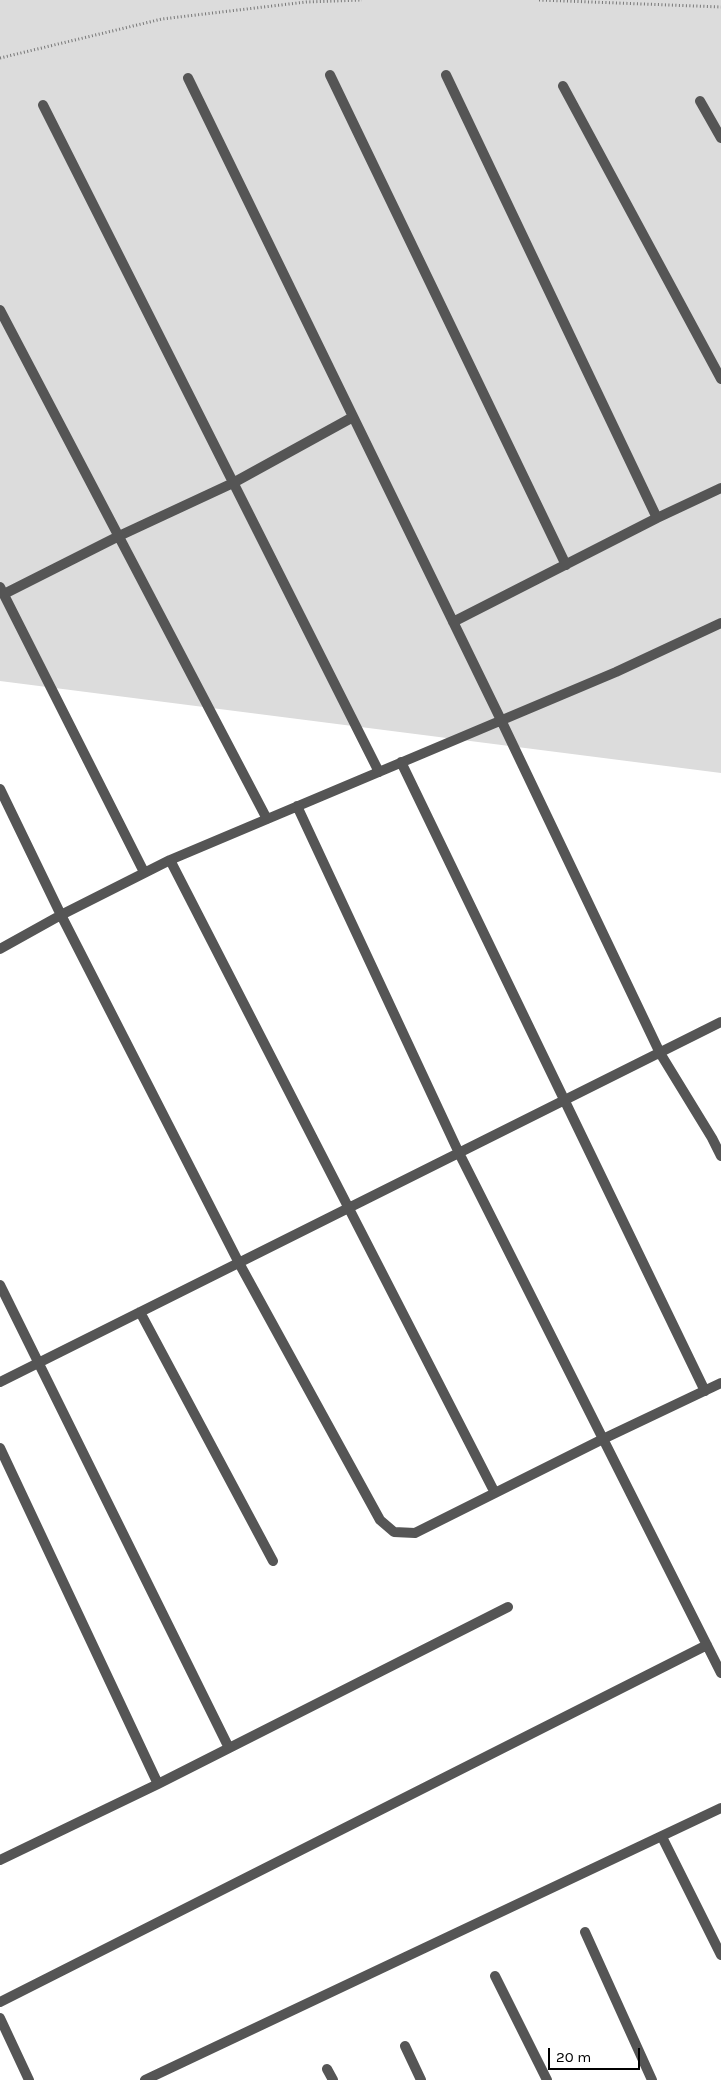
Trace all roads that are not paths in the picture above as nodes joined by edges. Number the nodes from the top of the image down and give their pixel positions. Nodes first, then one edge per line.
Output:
1 (330, 75) dead end
2 (446, 75) dead end
3 (188, 78) dead end
4 (563, 86) dead end
5 (700, 101) dead end
6 (43, 105) dead end
7 (721, 138) edge
8 (0, 310) edge
9 (721, 379) edge
10 (353, 417) junction
11 (233, 483) junction
12 (721, 488) edge
13 (657, 518) junction
14 (119, 536) junction
15 (566, 565) junction
16 (2, 591) edge
17 (453, 622) junction
18 (721, 623) edge
19 (501, 720) junction
20 (402, 762) junction
21 (379, 772) junction
22 (0, 789) edge
23 (297, 806) junction
24 (267, 819) junction
25 (170, 860) junction
26 (144, 872) junction
27 (61, 915) junction
28 (0, 949) edge
29 (721, 1022) edge
30 (660, 1053) junction
31 (564, 1100) junction
32 (717, 1136) edge
33 (458, 1153) junction
34 (721, 1156) edge
35 (348, 1208) junction
36 (239, 1263) junction
37 (0, 1285) edge
38 (140, 1312) junction
39 (37, 1362) junction
40 (0, 1382) edge
41 (721, 1383) edge
42 (705, 1391) junction
43 (603, 1439) junction
44 (0, 1448) edge
45 (495, 1493) junction
46 (273, 1561) dead end
47 (508, 1607) dead end
48 (707, 1644) junction
49 (721, 1673) edge
50 (228, 1748) junction
51 (158, 1784) junction
52 (721, 1808) edge
53 (662, 1837) junction
54 (0, 1860) edge
55 (585, 1932) dead end
56 (721, 1954) edge
57 (495, 1976) dead end
58 (0, 2002) edge
59 (0, 2018) edge
60 (405, 2046) dead end
61 (328, 2069) dead end
62 (29, 2080) edge
63 (145, 2080) edge
64 (333, 2080) edge
65 (421, 2080) edge
66 (547, 2080) edge
67 (652, 2080) edge

1 - 15 street
2 - 13 street
3 - 10 street
4 - 9 street
5 - 7 street
6 - 11 street
8 - 14 street
10 - 11 street
10 - 17 street
11 - 14 street
11 - 21 street
12 - 13 street
13 - 15 street
14 - 16 street
14 - 24 street
15 - 17 street
16 - 26 street
17 - 19 street
18 - 19 street
19 - 20 street
19 - 30 street
20 - 21 street
20 - 31 street
21 - 23 street
22 - 27 street
23 - 24 street
23 - 33 street
24 - 25 street
25 - 26 street
25 - 35 street
26 - 27 street
27 - 28 street
27 - 36 street
29 - 30 street
30 - 31 street
30 - 32 street
31 - 33 street
31 - 42 street
32 - 34 street
33 - 35 street
33 - 43 street
35 - 36 street
35 - 45 street
36 - 38 street
36 - 45 street
37 - 39 street
38 - 39 street
38 - 46 street
39 - 40 street
39 - 50 street
41 - 42 street
42 - 43 street
43 - 45 street
43 - 48 street
44 - 51 street
47 - 50 street
48 - 49 street
48 - 58 street
50 - 51 street
51 - 54 street
52 - 53 street
53 - 56 street
53 - 63 street
55 - 67 street
57 - 66 street
59 - 62 street
60 - 65 street
61 - 64 street

